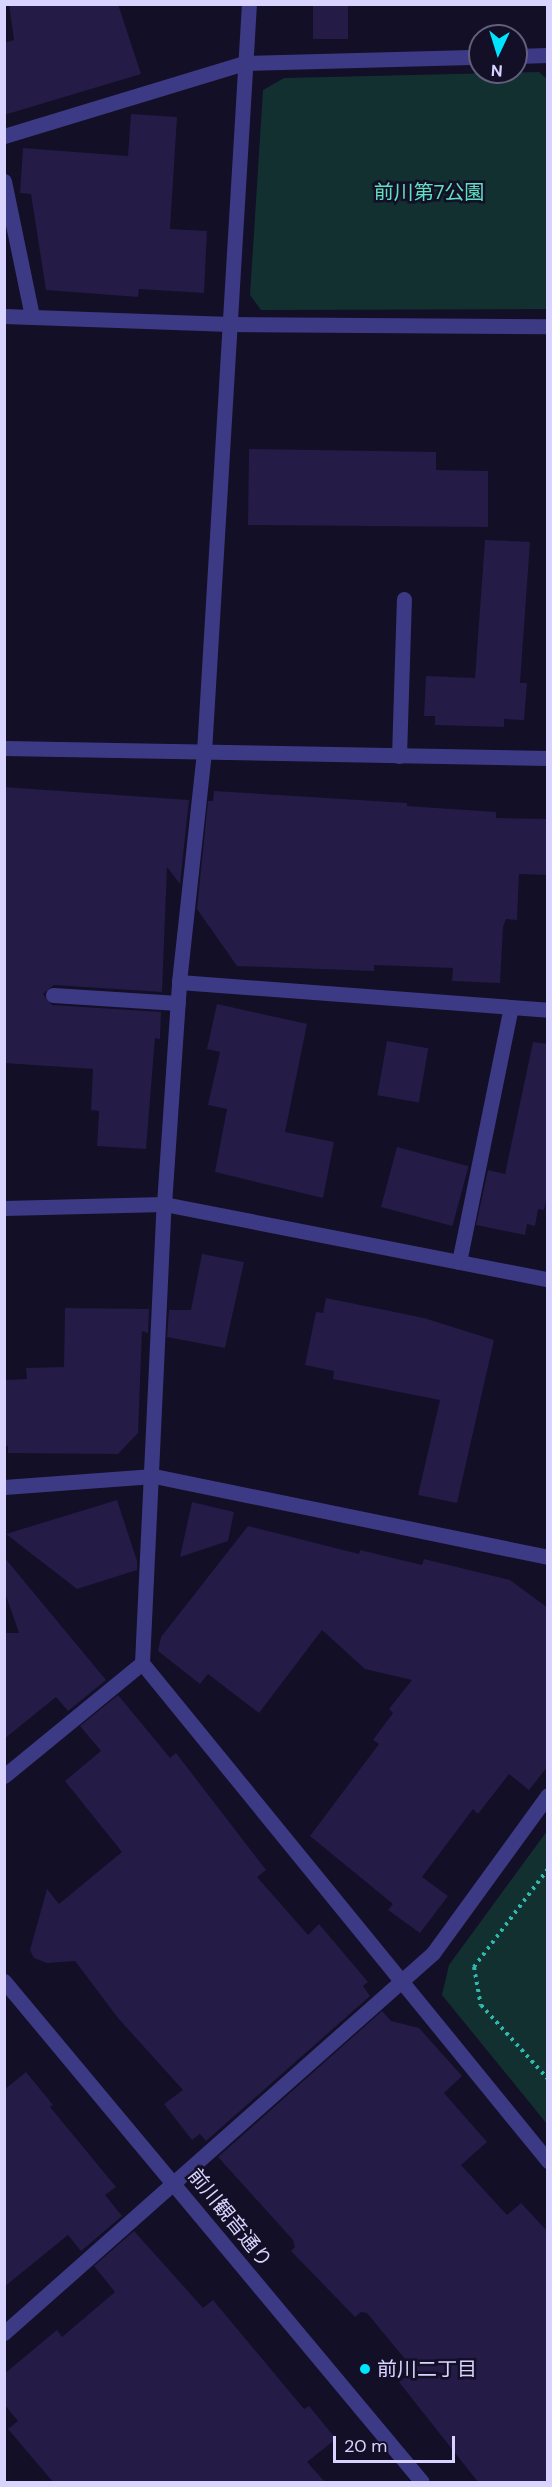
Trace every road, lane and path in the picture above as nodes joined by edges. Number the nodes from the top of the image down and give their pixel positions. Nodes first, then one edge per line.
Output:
1 (249, 4) edge
2 (548, 55) edge
3 (528, 56) edge
4 (468, 57) edge
5 (245, 63) junction
6 (4, 136) edge
7 (4, 181) edge
8 (4, 316) edge
9 (32, 316) junction
10 (230, 324) junction
11 (548, 326) edge
12 (404, 599) dead end
13 (4, 748) edge
14 (204, 752) junction
15 (399, 756) junction
16 (548, 758) edge
17 (179, 982) junction
18 (53, 995) dead end
19 (178, 1003) junction
20 (511, 1007) junction
21 (548, 1010) edge
22 (164, 1204) junction
23 (4, 1208) edge
24 (459, 1262) junction
25 (548, 1279) edge
26 (154, 1476) junction
27 (4, 1487) edge
28 (548, 1557) edge
29 (142, 1663) junction
30 (4, 1776) edge
31 (548, 1795) edge
32 (548, 1869) edge
33 (4, 1981) edge
34 (404, 1982) junction
35 (548, 2079) edge
36 (548, 2161) edge
37 (175, 2183) junction
38 (4, 2333) edge
39 (422, 2482) edge

1 - 5 street
2 - 3 street
4 - 5 street
5 - 6 street
5 - 10 street
7 - 9 street
8 - 9 street
9 - 10 street
10 - 11 street
10 - 14 street
12 - 15 street
13 - 14 street
14 - 15 street
14 - 17 street
15 - 16 street
17 - 19 street
17 - 20 street
18 - 19 street
19 - 22 street
20 - 21 street
20 - 24 street
22 - 23 street
22 - 24 street
22 - 26 street
24 - 25 street
26 - 27 street
26 - 28 street
26 - 29 street
29 - 30 street
29 - 34 street
31 - 34 street
32 - 35 path
33 - 37 street, 前川観音通り
34 - 36 street
34 - 37 street
37 - 38 street
37 - 39 street, 前川観音通り

